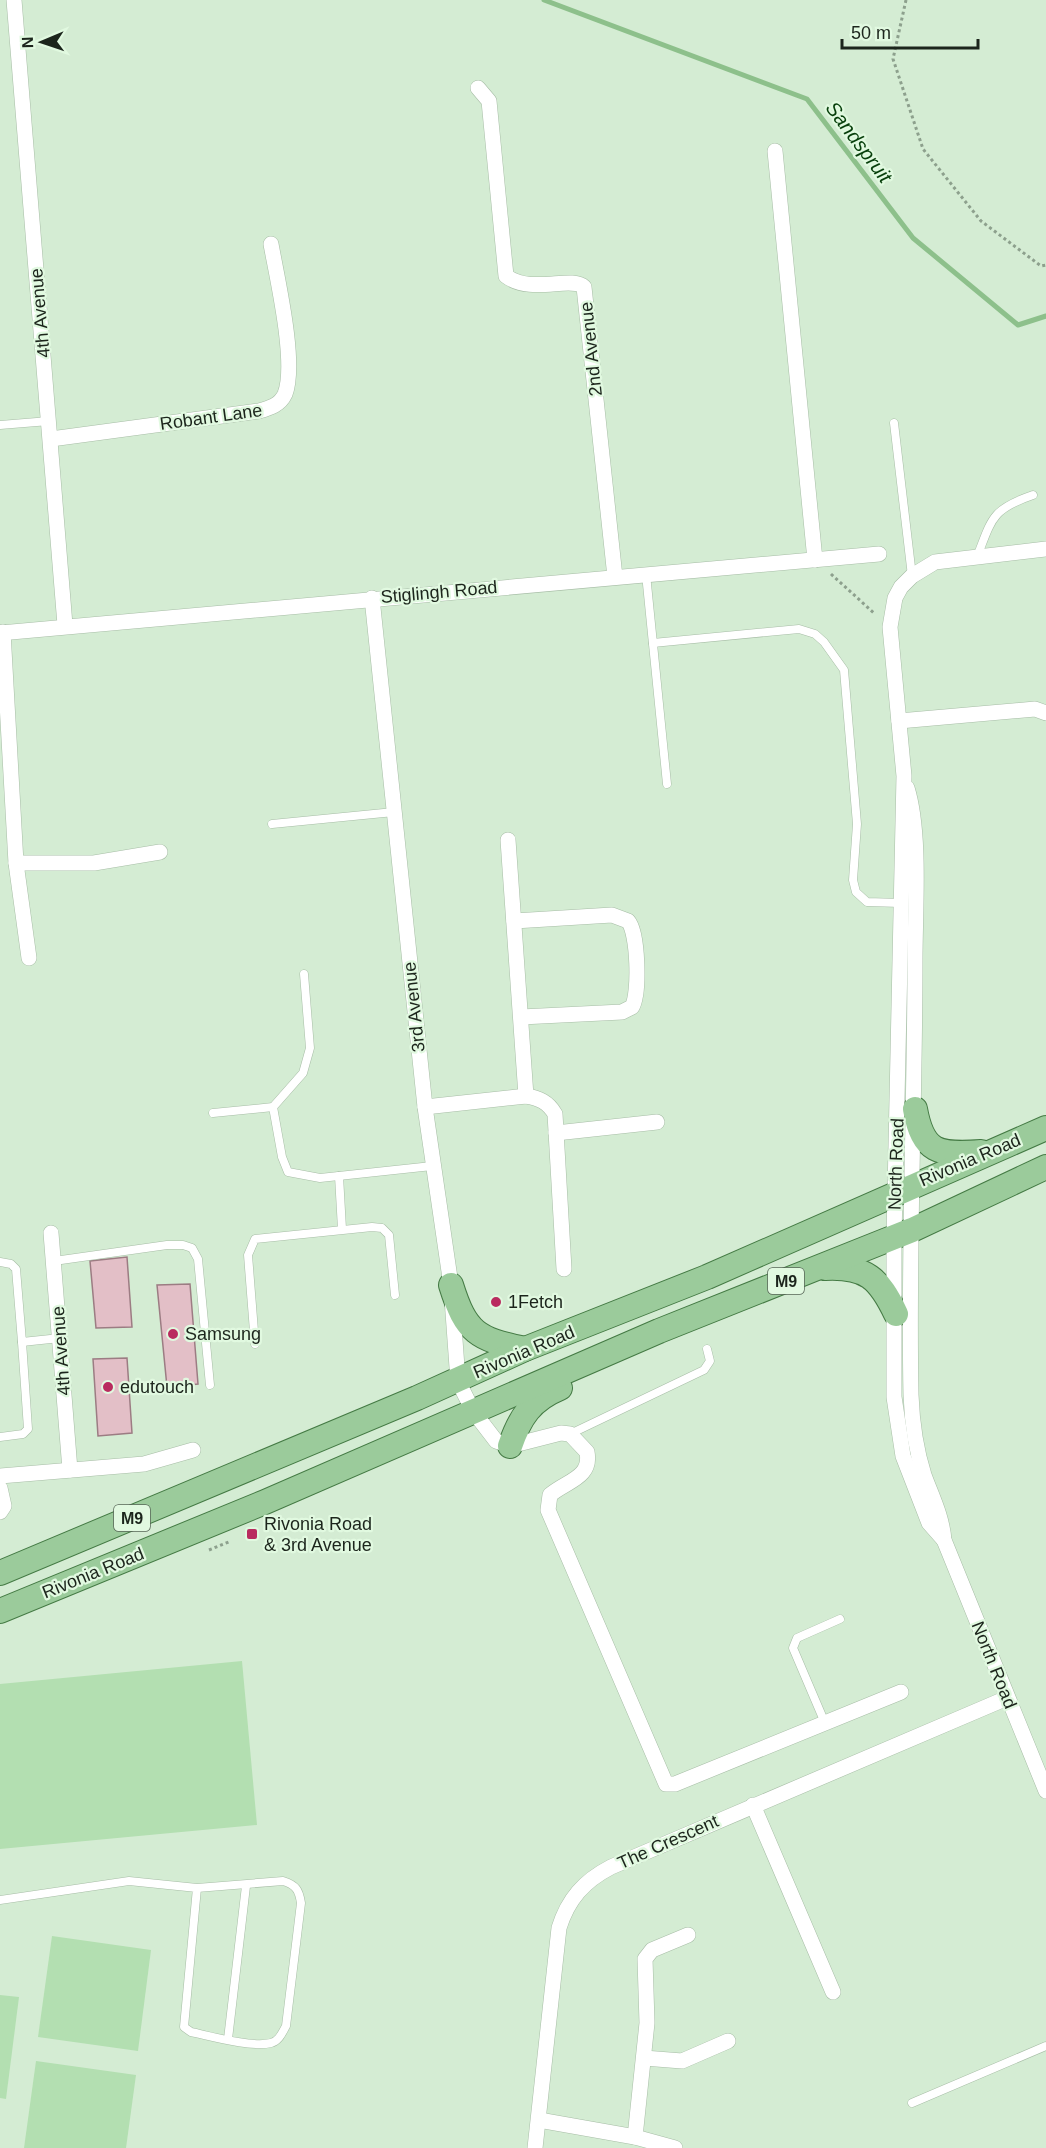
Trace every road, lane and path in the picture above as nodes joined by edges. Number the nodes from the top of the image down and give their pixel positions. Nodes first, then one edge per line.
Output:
1 (14, 0) edge
2 (906, 0) edge
3 (478, 87) dead end
4 (775, 151) dead end
5 (271, 244) dead end
6 (1046, 265) edge
7 (49, 421) junction
8 (894, 423) dead end
9 (0, 425) edge
10 (51, 439) junction
11 (1033, 495) dead end
12 (1046, 549) edge
13 (879, 554) dead end
14 (977, 557) junction
15 (815, 560) junction
16 (646, 574) junction
17 (912, 576) junction
18 (615, 577) junction
19 (372, 598) junction
20 (65, 625) junction
21 (890, 627) junction
22 (1, 632) edge
23 (653, 643) junction
24 (1046, 713) edge
25 (899, 721) junction
26 (904, 776) junction
27 (667, 784) dead end
28 (394, 812) junction
29 (272, 824) dead end
30 (508, 840) dead end
31 (160, 852) dead end
32 (16, 863) junction
33 (901, 903) junction
34 (514, 921) junction
35 (29, 958) dead end
36 (304, 974) dead end
37 (521, 1017) junction
38 (526, 1096) junction
39 (273, 1107) junction
40 (425, 1107) junction
41 (915, 1108) junction
42 (213, 1113) dead end
43 (657, 1122) dead end
44 (1046, 1128) edge
45 (556, 1133) junction
46 (991, 1152) junction
47 (432, 1166) junction
48 (1046, 1167) edge
49 (339, 1176) junction
50 (903, 1189) junction
51 (342, 1229) junction
52 (51, 1233) dead end
53 (903, 1234) junction
54 (54, 1261) junction
55 (0, 1262) edge
56 (819, 1268) junction
57 (564, 1269) dead end
58 (450, 1285) junction
59 (395, 1295) dead end
60 (896, 1314) junction
61 (659, 1331) junction
62 (60, 1338) junction
63 (22, 1342) junction
64 (255, 1344) dead end
65 (525, 1349) junction
66 (707, 1349) dead end
67 (458, 1381) junction
68 (210, 1385) dead end
69 (472, 1411) junction
70 (570, 1434) junction
71 (0, 1437) edge
72 (510, 1446) junction
73 (193, 1450) dead end
74 (70, 1470) junction
75 (0, 1476) edge
76 (0, 1488) edge
77 (0, 1512) edge
78 (944, 1540) junction
79 (0, 1573) edge
80 (0, 1611) edge
81 (840, 1619) dead end
82 (902, 1692) dead end
83 (1006, 1698) junction
84 (825, 1723) junction
85 (1046, 1791) edge
86 (753, 1805) junction
87 (246, 1886) junction
88 (197, 1888) junction
89 (0, 1900) edge
90 (688, 1935) dead end
91 (833, 1992) dead end
92 (228, 2039) junction
93 (728, 2041) dead end
94 (1046, 2046) edge
95 (644, 2058) junction
96 (912, 2103) dead end
97 (539, 2120) junction
98 (635, 2137) junction
99 (535, 2148) edge
100 (675, 2148) edge

1 - 7 street, 4th Avenue
2 - 6 path
3 - 18 street, 2nd Avenue
4 - 15 street
5 - 10 street, Robant Lane
7 - 9 lane
7 - 10 street, 4th Avenue
8 - 17 lane
10 - 20 street, 4th Avenue
11 - 14 lane
12 - 14 street
13 - 15 street, Stiglingh Road
14 - 17 street
15 - 16 street, Stiglingh Road
15 - 21 path
16 - 18 street, Stiglingh Road
16 - 23 lane
17 - 21 street
18 - 19 street, Stiglingh Road
19 - 20 street, Stiglingh Road
19 - 28 street, 3rd Avenue
20 - 22 street, Stiglingh Road
21 - 25 street, North Road
22 - 32 street
23 - 27 lane
23 - 33 lane
24 - 25 street
25 - 26 street, North Road
26 - 33 street, North Road
26 - 41 street, North Road
28 - 29 lane
28 - 40 street, 3rd Avenue
30 - 34 street
31 - 32 street
32 - 35 street
33 - 50 street, North Road
34 - 37 street
34 - 37 street
36 - 39 lane
37 - 38 street
38 - 40 street
38 - 45 street
39 - 42 lane
39 - 49 lane
40 - 47 street, 3rd Avenue
41 - 46 main road
41 - 50 street, North Road
43 - 45 street
44 - 46 main road, Rivonia Road / M9
45 - 57 street
46 - 50 main road, Rivonia Road / M9
47 - 49 lane
47 - 58 street, 3rd Avenue
48 - 53 main road, Rivonia Road / M9
49 - 51 lane
50 - 53 street, North Road
50 - 65 main road, Rivonia Road / M9
51 - 59 lane
51 - 64 lane
52 - 54 street, 4th Avenue
53 - 56 main road, Rivonia Road / M9
53 - 60 street, North Road
53 - 78 street, North Road
54 - 62 street, 4th Avenue
54 - 68 lane
55 - 63 lane
56 - 60 main road
56 - 61 main road, Rivonia Road / M9
58 - 65 main road
58 - 67 street, 3rd Avenue
60 - 78 street, North Road
61 - 69 main road, Rivonia Road / M9
61 - 72 main road
62 - 63 lane
62 - 74 street, 4th Avenue
63 - 71 lane
65 - 67 main road, Rivonia Road / M9
66 - 70 lane
67 - 69 street, 3rd Avenue
67 - 79 main road, Rivonia Road / M9
69 - 72 street, 3rd Avenue
69 - 80 main road, Rivonia Road / M9
70 - 72 street
70 - 84 street
73 - 74 street
74 - 75 street
76 - 77 street
78 - 83 street, North Road
81 - 84 lane
82 - 84 street
83 - 85 street, North Road
83 - 86 street, The Crescent
86 - 91 street
86 - 97 street, The Crescent
87 - 88 lane
87 - 92 lane
87 - 92 lane
88 - 89 lane
88 - 92 lane
90 - 95 street
93 - 95 street
94 - 96 lane
95 - 98 street
97 - 98 street
97 - 99 street, The Crescent
98 - 100 street

